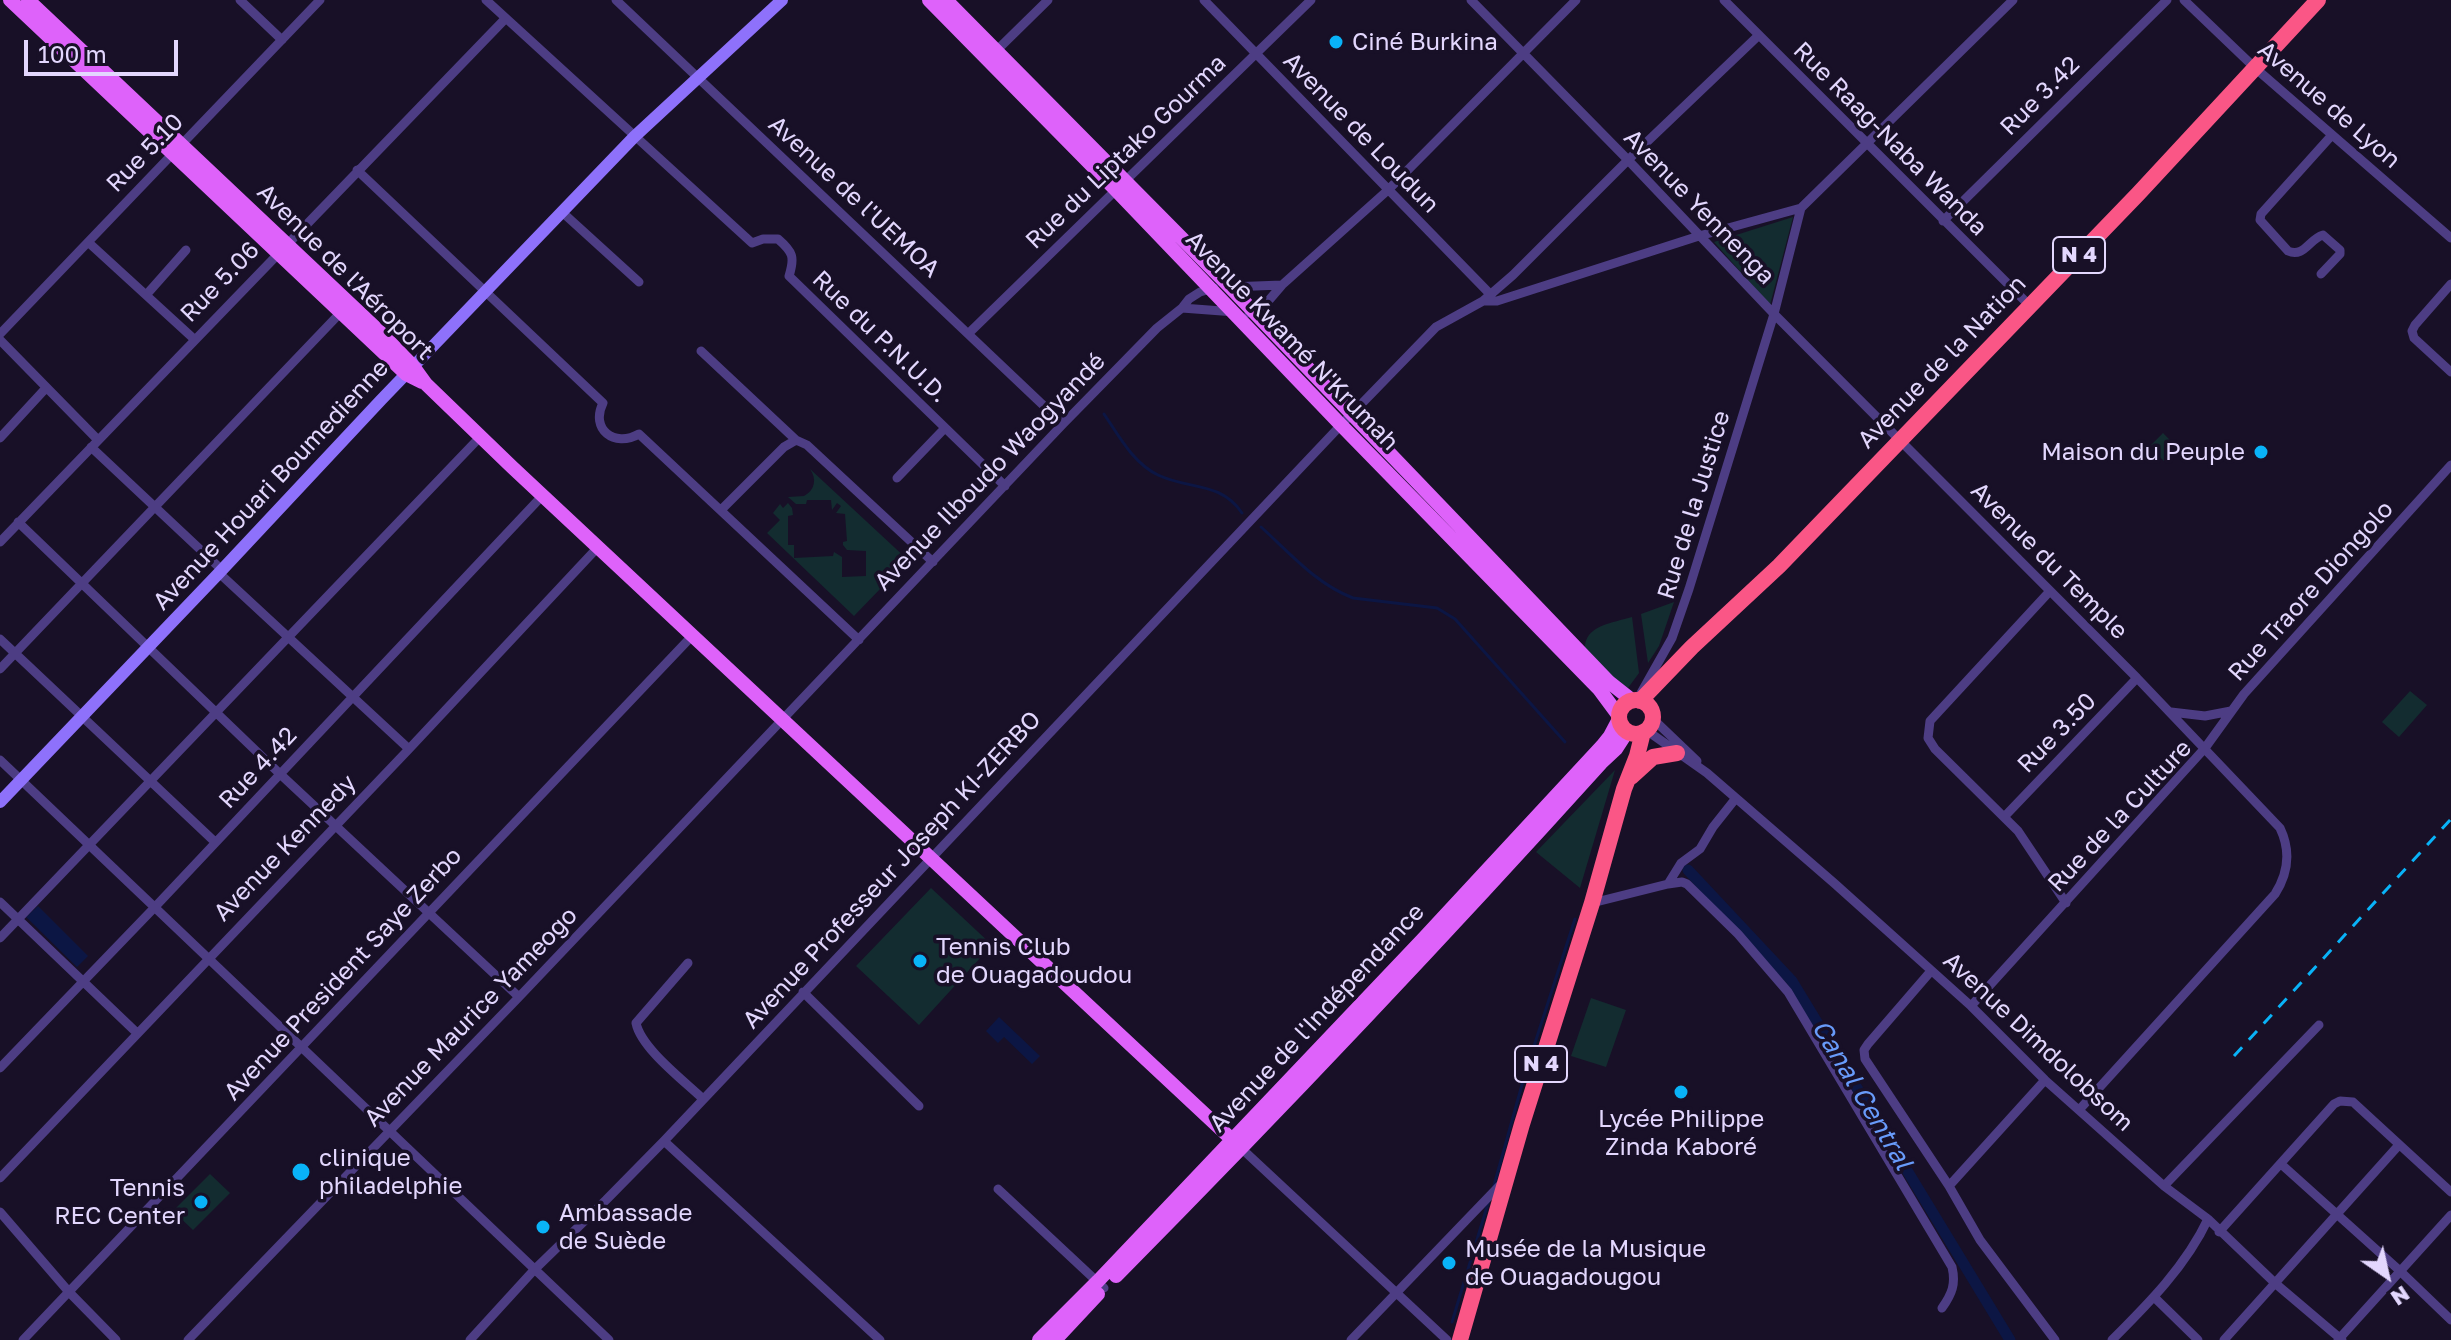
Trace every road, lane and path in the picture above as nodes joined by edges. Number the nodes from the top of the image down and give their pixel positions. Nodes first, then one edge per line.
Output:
1 (10, 0) edge
2 (28, 0) edge
3 (240, 0) edge
4 (320, 0) edge
5 (486, 0) edge
6 (616, 0) edge
7 (782, 0) edge
8 (929, 0) edge
9 (946, 0) edge
10 (1048, 0) edge
11 (1204, 0) edge
12 (1311, 0) edge
13 (1471, 0) edge
14 (1576, 0) edge
15 (1724, 0) edge
16 (2013, 0) edge
17 (2167, 0) edge
18 (2184, 0) edge
19 (2318, 0) edge
20 (505, 19) junction
21 (1759, 35) junction
22 (282, 40) junction
23 (1523, 53) junction
24 (1255, 54) junction
25 (992, 55) junction
26 (2254, 67) junction
27 (698, 76) junction
28 (2332, 135) junction
29 (634, 137) junction
30 (1867, 143) junction
31 (178, 148) junction
32 (1628, 160) junction
33 (357, 170) junction
34 (1120, 185) junction
35 (1388, 190) junction
36 (1801, 208) junction
37 (562, 212) junction
38 (1943, 221) junction
39 (1699, 236) junction
40 (2451, 238) edge
41 (88, 242) junction
42 (282, 248) junction
43 (186, 250) dead end
44 (2321, 274) dead end
45 (639, 282) dead end
46 (2451, 284) edge
47 (1282, 285) junction
48 (1230, 287) junction
49 (1210, 289) junction
50 (485, 291) junction
51 (147, 294) junction
52 (1487, 298) junction
53 (2029, 305) junction
54 (345, 308) junction
55 (1182, 308) junction
56 (1233, 312) junction
57 (1254, 312) junction
58 (1774, 314) junction
59 (969, 333) junction
60 (0, 337) edge
61 (194, 339) junction
62 (701, 351) dead end
63 (410, 370) junction
64 (2451, 372) edge
65 (46, 388) junction
66 (1352, 414) junction
67 (1063, 424) junction
68 (1341, 425) junction
69 (945, 428) junction
70 (481, 436) junction
71 (0, 438) edge
72 (1900, 439) junction
73 (796, 440) junction
74 (95, 444) junction
75 (2451, 465) edge
76 (897, 478) dead end
77 (1005, 486) junction
78 (1414, 489) junction
79 (543, 495) junction
80 (154, 507) junction
81 (721, 510) junction
82 (18, 522) junction
83 (0, 542) edge
84 (599, 546) junction
85 (933, 562) junction
86 (221, 572) junction
87 (82, 584) junction
88 (2050, 591) junction
89 (692, 636) junction
90 (287, 637) junction
91 (0, 639) edge
92 (859, 640) junction
93 (147, 648) junction
94 (15, 653) junction
95 (0, 669) edge
96 (2137, 678) junction
97 (352, 698) junction
98 (2231, 711) junction
99 (2168, 712) junction
100 (216, 713) junction
101 (82, 716) junction
102 (1636, 717) junction
103 (782, 721) junction
104 (2205, 748) junction
105 (409, 749) junction
106 (1677, 753) junction
107 (0, 760) edge
108 (279, 773) junction
109 (1707, 773) junction
110 (22, 779) junction
111 (150, 781) junction
112 (1627, 783) junction
113 (1736, 798) junction
114 (0, 802) edge
115 (2005, 816) junction
116 (335, 826) junction
117 (215, 842) junction
118 (88, 844) junction
119 (929, 859) junction
120 (1668, 884) junction
121 (0, 902) edge
122 (1592, 903) junction
123 (2066, 903) junction
124 (154, 908) junction
125 (427, 913) junction
126 (18, 919) junction
127 (0, 938) edge
128 (209, 957) junction
129 (688, 963) dead end
130 (1931, 971) junction
131 (84, 981) junction
132 (803, 992) junction
133 (519, 997) junction
134 (1971, 1006) junction
135 (2319, 1025) dead end
136 (137, 1033) junction
137 (302, 1046) junction
138 (0, 1068) edge
139 (2045, 1080) junction
140 (702, 1098) junction
141 (919, 1106) dead end
142 (2079, 1110) junction
143 (390, 1131) junction
144 (664, 1141) junction
145 (1236, 1144) junction
146 (2398, 1146) junction
147 (2281, 1164) junction
148 (1509, 1177) junction
149 (0, 1178) edge
150 (1949, 1186) junction
151 (2164, 1186) junction
152 (998, 1189) dead end
153 (2451, 1192) edge
154 (0, 1212) edge
155 (2451, 1215) edge
156 (2337, 1216) junction
157 (2208, 1219) junction
158 (2219, 1232) junction
159 (534, 1270) junction
160 (2399, 1270) junction
161 (1101, 1284) junction
162 (2276, 1284) junction
163 (69, 1292) junction
164 (1396, 1294) junction
165 (2154, 1297) junction
166 (1942, 1308) dead end
167 (2451, 1320) edge
168 (2340, 1339) edge
169 (23, 1340) edge
170 (116, 1340) edge
171 (188, 1340) edge
172 (470, 1340) edge
173 (609, 1340) edge
174 (880, 1340) edge
175 (1039, 1340) edge
176 (1055, 1340) edge
177 (1351, 1340) edge
178 (1447, 1340) edge
179 (1460, 1340) edge
180 (2055, 1340) edge
181 (2112, 1340) edge
182 (2198, 1340) edge
183 (2224, 1340) edge

1 - 31 main road, Avenue de l'Aéroport
2 - 31 main road, Avenue de l'Aéroport
3 - 22 street
4 - 22 street, Rue 5.10
5 - 20 street
6 - 27 street, Avenue de l'UEMOA
7 - 27 main road, Avenue Houari Boumedienne
8 - 25 main road, Avenue Kwamé N'Krumah
9 - 25 main road, Avenue Kwamé N'Krumah
10 - 25 street
11 - 24 street, Avenue de Loudun
12 - 24 street, Rue du Liptako Gourma
13 - 23 street, Avenue Yennenga
14 - 23 street
15 - 21 street, Rue Raag-Naba Wanda
16 - 30 street
17 - 38 street, Rue 3.42
18 - 26 street, Avenue de Lyon
19 - 26 highway, Avenue de la Nation / N 4
20 - 29 street
20 - 33 street, Rue 5.06
21 - 30 street, Rue Raag-Naba Wanda
21 - 32 street
22 - 31 street, Rue 5.10
23 - 32 street, Avenue Yennenga
23 - 35 street
24 - 34 street, Rue du Liptako Gourma
24 - 35 street, Avenue de Loudun
25 - 34 main road, Avenue Kwamé N'Krumah
26 - 28 street, Avenue de Lyon
26 - 53 highway, Avenue de la Nation / N 4
27 - 29 main road, Avenue Houari Boumedienne
27 - 59 street, Avenue de l'UEMOA
28 - 40 street, Avenue de Lyon
28 - 44 street
29 - 37 main road, Avenue Houari Boumedienne
29 - 69 street, Rue du P.N.U.D.
30 - 36 street
30 - 38 street, Rue Raag-Naba Wanda
31 - 41 street, Rue 5.10
31 - 42 main road, Avenue de l'Aéroport
32 - 39 street, Avenue Yennenga
32 - 52 street
33 - 42 street, Rue 5.06
33 - 50 street
34 - 48 main road, Avenue Kwamé N'Krumah
34 - 49 main road, Avenue Kwamé N'Krumah
34 - 59 street, Rue du Liptako Gourma
35 - 47 street
35 - 52 street, Avenue de Loudun
36 - 39 street
36 - 58 street, Rue de la Justice
37 - 45 street
37 - 50 main road, Avenue Houari Boumedienne
38 - 53 street, Rue Raag-Naba Wanda
39 - 52 street
39 - 58 street, Avenue Yennenga
41 - 51 street
41 - 60 street, Rue 5.10
42 - 54 main road, Avenue de l'Aéroport
42 - 61 street, Rue 5.06
43 - 51 street
46 - 64 street
47 - 48 street
47 - 57 street
48 - 49 street
48 - 57 main road, Avenue Kwamé N'Krumah
49 - 55 street, Avenue Ilboudo Waogyandé
49 - 56 main road, Avenue Kwamé N'Krumah
50 - 63 main road, Avenue Houari Boumedienne
50 - 81 street
51 - 61 street
52 - 66 street, Avenue Professeur Joseph KI-ZERBO
53 - 72 highway, Avenue de la Nation / N 4
54 - 63 main road, Avenue de l'Aéroport
54 - 80 street
55 - 56 street
55 - 67 street, Avenue Ilboudo Waogyandé
56 - 57 street
56 - 68 main road, Avenue Kwamé N'Krumah
57 - 66 main road, Avenue Kwamé N'Krumah
58 - 72 street, Avenue Yennenga
58 - 102 street, Rue de la Justice
59 - 67 street, Avenue de l'UEMOA
60 - 65 street
61 - 74 street, Rue 5.06
62 - 73 street
63 - 70 main road, Avenue de l'Aéroport
63 - 86 main road, Avenue Houari Boumedienne
65 - 71 street
65 - 74 street
66 - 68 street, Avenue Professeur Joseph KI-ZERBO
66 - 78 main road, Avenue Kwamé N'Krumah
67 - 77 street, Avenue Ilboudo Waogyandé
68 - 78 main road, Avenue Kwamé N'Krumah
68 - 119 street, Avenue Professeur Joseph KI-ZERBO
69 - 76 street
69 - 77 street, Rue du P.N.U.D.
70 - 79 main road, Avenue de l'Aéroport
70 - 90 street
72 - 88 street, Avenue du Temple
72 - 102 highway, Avenue de la Nation / N 4
73 - 81 street
73 - 85 street
74 - 80 street
74 - 82 street, Rue 5.06
75 - 98 street, Rue Traore Diongolo
77 - 85 street, Avenue Ilboudo Waogyandé
78 - 102 main road, Avenue Kwamé N'Krumah
79 - 84 main road, Avenue de l'Aéroport
79 - 97 street, Rue 4.42
80 - 86 street
80 - 87 street
81 - 92 street
82 - 83 street, Rue 5.06
82 - 87 street
84 - 89 main road, Avenue de l'Aéroport
84 - 105 street, Avenue Kennedy
85 - 92 street, Avenue Ilboudo Waogyandé
86 - 90 street
86 - 93 main road, Avenue Houari Boumedienne
87 - 93 street
87 - 94 street
88 - 96 street, Avenue du Temple
88 - 115 street
89 - 103 main road, Avenue de l'Aéroport
89 - 125 street, Avenue President Saye Zerbo
90 - 97 street
90 - 100 street
91 - 94 street
92 - 103 street, Avenue Ilboudo Waogyandé
93 - 100 street
93 - 101 main road, Avenue Houari Boumedienne
94 - 95 street
94 - 101 street
96 - 99 street, Avenue du Temple
96 - 115 street, Rue 3.50
97 - 105 street
97 - 108 street, Rue 4.42
98 - 99 street
98 - 104 street, Rue Traore Diongolo
99 - 104 street, Avenue du Temple
100 - 108 street
100 - 111 street
101 - 110 main road, Avenue Houari Boumedienne
101 - 111 street
102 - 106 street, Avenue Dimdolobsom
102 - 109 street, Avenue Dimdolobsom
102 - 112 highway, N 4
102 - 145 main road, Avenue de l'Indépendance
103 - 119 main road, Avenue de l'Aéroport
103 - 133 street, Avenue Maurice Yameogo
104 - 123 street, Rue de la Culture
104 - 142 street, Rue de la Culture
105 - 116 street, Avenue Kennedy
106 - 109 street, Avenue Dimdolobsom
106 - 112 highway
107 - 110 street
108 - 116 street
108 - 117 street, Rue 4.42
109 - 113 street, Avenue Dimdolobsom
110 - 114 main road, Avenue Houari Boumedienne
110 - 118 street
111 - 117 street
111 - 118 street
112 - 122 highway, N 4
113 - 120 street
113 - 130 street, Avenue Dimdolobsom
115 - 123 street
116 - 125 street
116 - 128 street, Avenue Kennedy
117 - 124 street, Rue 4.42
118 - 124 street
118 - 126 street
119 - 132 street, Avenue Professeur Joseph KI-ZERBO
119 - 145 main road, Avenue de l'Aéroport
120 - 122 street
120 - 166 street
121 - 126 street
122 - 148 highway, N 4
123 - 134 street, Rue de la Culture
124 - 128 street
124 - 131 street, Rue 4.42
125 - 133 street
125 - 137 street, Avenue President Saye Zerbo
126 - 127 street
126 - 131 street
128 - 136 street, Avenue Kennedy
128 - 137 street
129 - 140 street
130 - 134 street, Avenue Dimdolobsom
130 - 150 street
131 - 136 street
131 - 138 street, Rue 4.42
132 - 140 street, Avenue Professeur Joseph KI-ZERBO
132 - 141 street
133 - 143 street, Avenue Maurice Yameogo
134 - 139 street, Avenue Dimdolobsom
135 - 151 street
136 - 149 street, Avenue Kennedy
137 - 143 street
137 - 163 street, Avenue President Saye Zerbo
139 - 142 street, Avenue Dimdolobsom
139 - 150 street
140 - 144 street, Avenue Professeur Joseph KI-ZERBO
142 - 151 street, Avenue Dimdolobsom
143 - 159 street
143 - 171 street, Avenue Maurice Yameogo
144 - 159 street, Avenue Professeur Joseph KI-ZERBO
144 - 174 street
145 - 161 main road, Avenue de l'Indépendance
145 - 164 street
146 - 147 street
146 - 153 street
146 - 156 street
147 - 156 street
147 - 158 street
148 - 164 street
148 - 179 highway, N 4
150 - 180 street
151 - 157 street, Avenue Dimdolobsom
152 - 161 street
154 - 163 street
155 - 160 street
156 - 160 street
156 - 162 street
157 - 158 street, Avenue Dimdolobsom
157 - 165 street
158 - 162 street, Avenue Dimdolobsom
159 - 172 street, Avenue Professeur Joseph KI-ZERBO
159 - 173 street
160 - 167 street
160 - 168 street
161 - 175 main road, Avenue de l'Indépendance
161 - 176 main road, Avenue de l'Indépendance
162 - 168 street, Avenue Dimdolobsom
162 - 183 street
163 - 169 street, Avenue President Saye Zerbo
163 - 170 street
164 - 177 street
164 - 178 street
165 - 181 street
165 - 182 street

